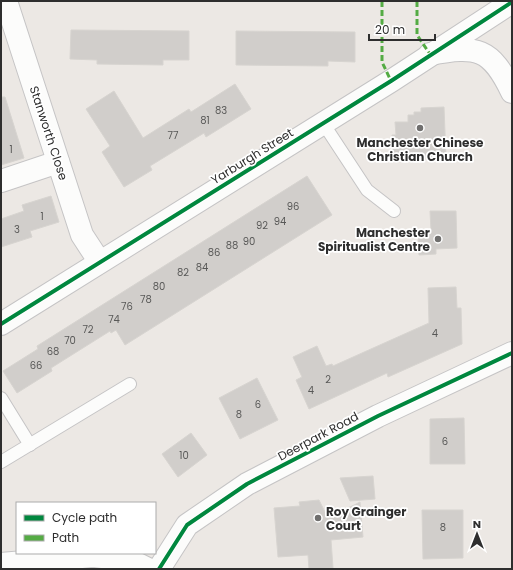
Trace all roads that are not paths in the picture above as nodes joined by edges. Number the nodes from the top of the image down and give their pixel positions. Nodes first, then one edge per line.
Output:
1 (6, 1) edge
2 (512, 2) edge
3 (430, 54) junction
4 (512, 92) edge
5 (323, 123) junction
6 (58, 162) junction
7 (1, 181) edge
8 (394, 211) dead end
9 (99, 262) junction
10 (1, 324) edge
11 (512, 353) edge
12 (130, 384) dead end
13 (1, 398) edge
14 (30, 445) junction
15 (1, 462) edge
16 (1, 564) edge
17 (148, 569) edge
18 (159, 569) edge

1 - 6 street, Stanworth Close
2 - 3 street, Yarburgh Street
3 - 4 street
3 - 5 street, Yarburgh Street
5 - 8 lane
5 - 9 street, Yarburgh Street
6 - 7 street
6 - 9 street, Stanworth Close
9 - 10 street, Yarburgh Street
11 - 18 street, Deerpark Road
12 - 14 lane
13 - 14 lane
14 - 15 lane
16 - 17 street

